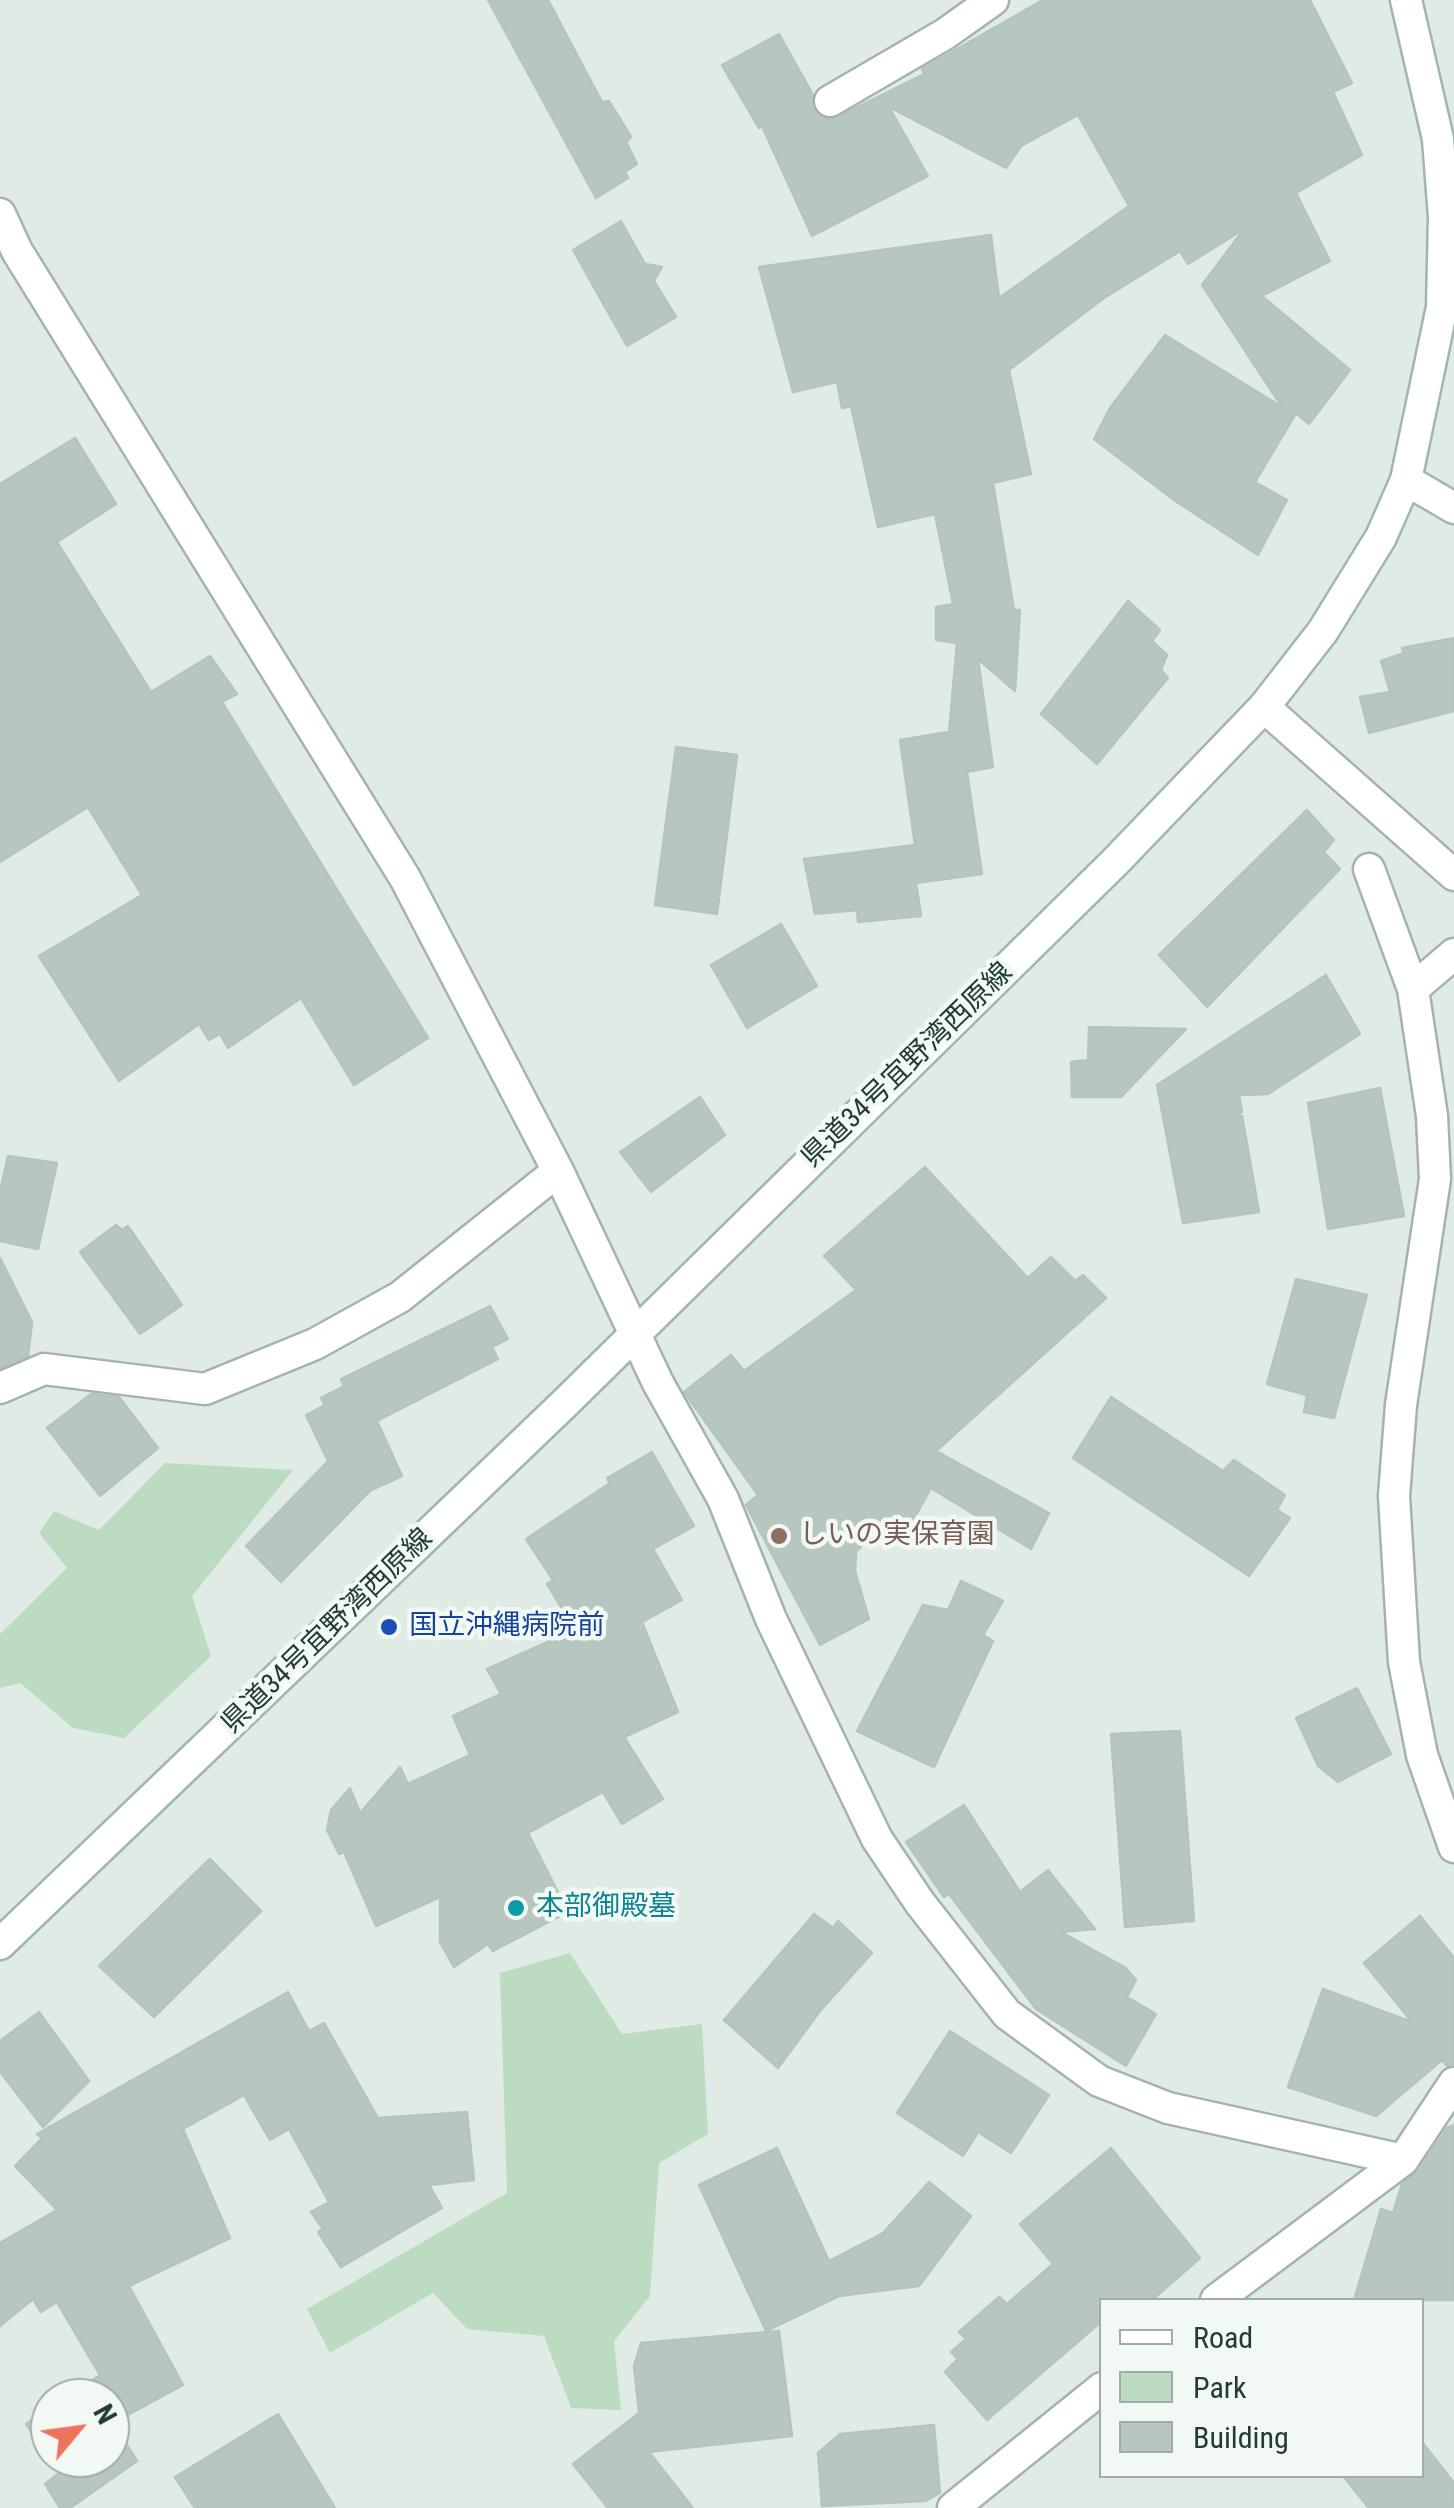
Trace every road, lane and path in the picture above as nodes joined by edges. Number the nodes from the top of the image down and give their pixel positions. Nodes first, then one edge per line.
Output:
1 (993, 0) edge
2 (1406, 0) edge
3 (830, 102) dead end
4 (0, 214) edge
5 (1406, 480) junction
6 (1454, 508) edge
7 (1264, 707) junction
8 (1370, 869) dead end
9 (1454, 875) edge
10 (1454, 954) edge
11 (1413, 989) junction
12 (558, 1172) junction
13 (634, 1334) junction
14 (0, 1388) edge
15 (1454, 1847) edge
16 (0, 1944) edge
17 (1454, 2083) edge
18 (1403, 2160) junction
19 (1219, 2298) edge
20 (1099, 2390) edge
21 (953, 2508) edge

1 - 3 street
2 - 5 street, 県道34号宜野湾西原線
4 - 12 street
5 - 6 street
5 - 7 street, 県道34号宜野湾西原線
7 - 9 street
7 - 13 street, 県道34号宜野湾西原線
8 - 11 street
10 - 11 street
11 - 15 street
12 - 13 street
12 - 14 street
13 - 16 street, 県道34号宜野湾西原線
13 - 18 street
17 - 18 street
18 - 19 street
20 - 21 street

